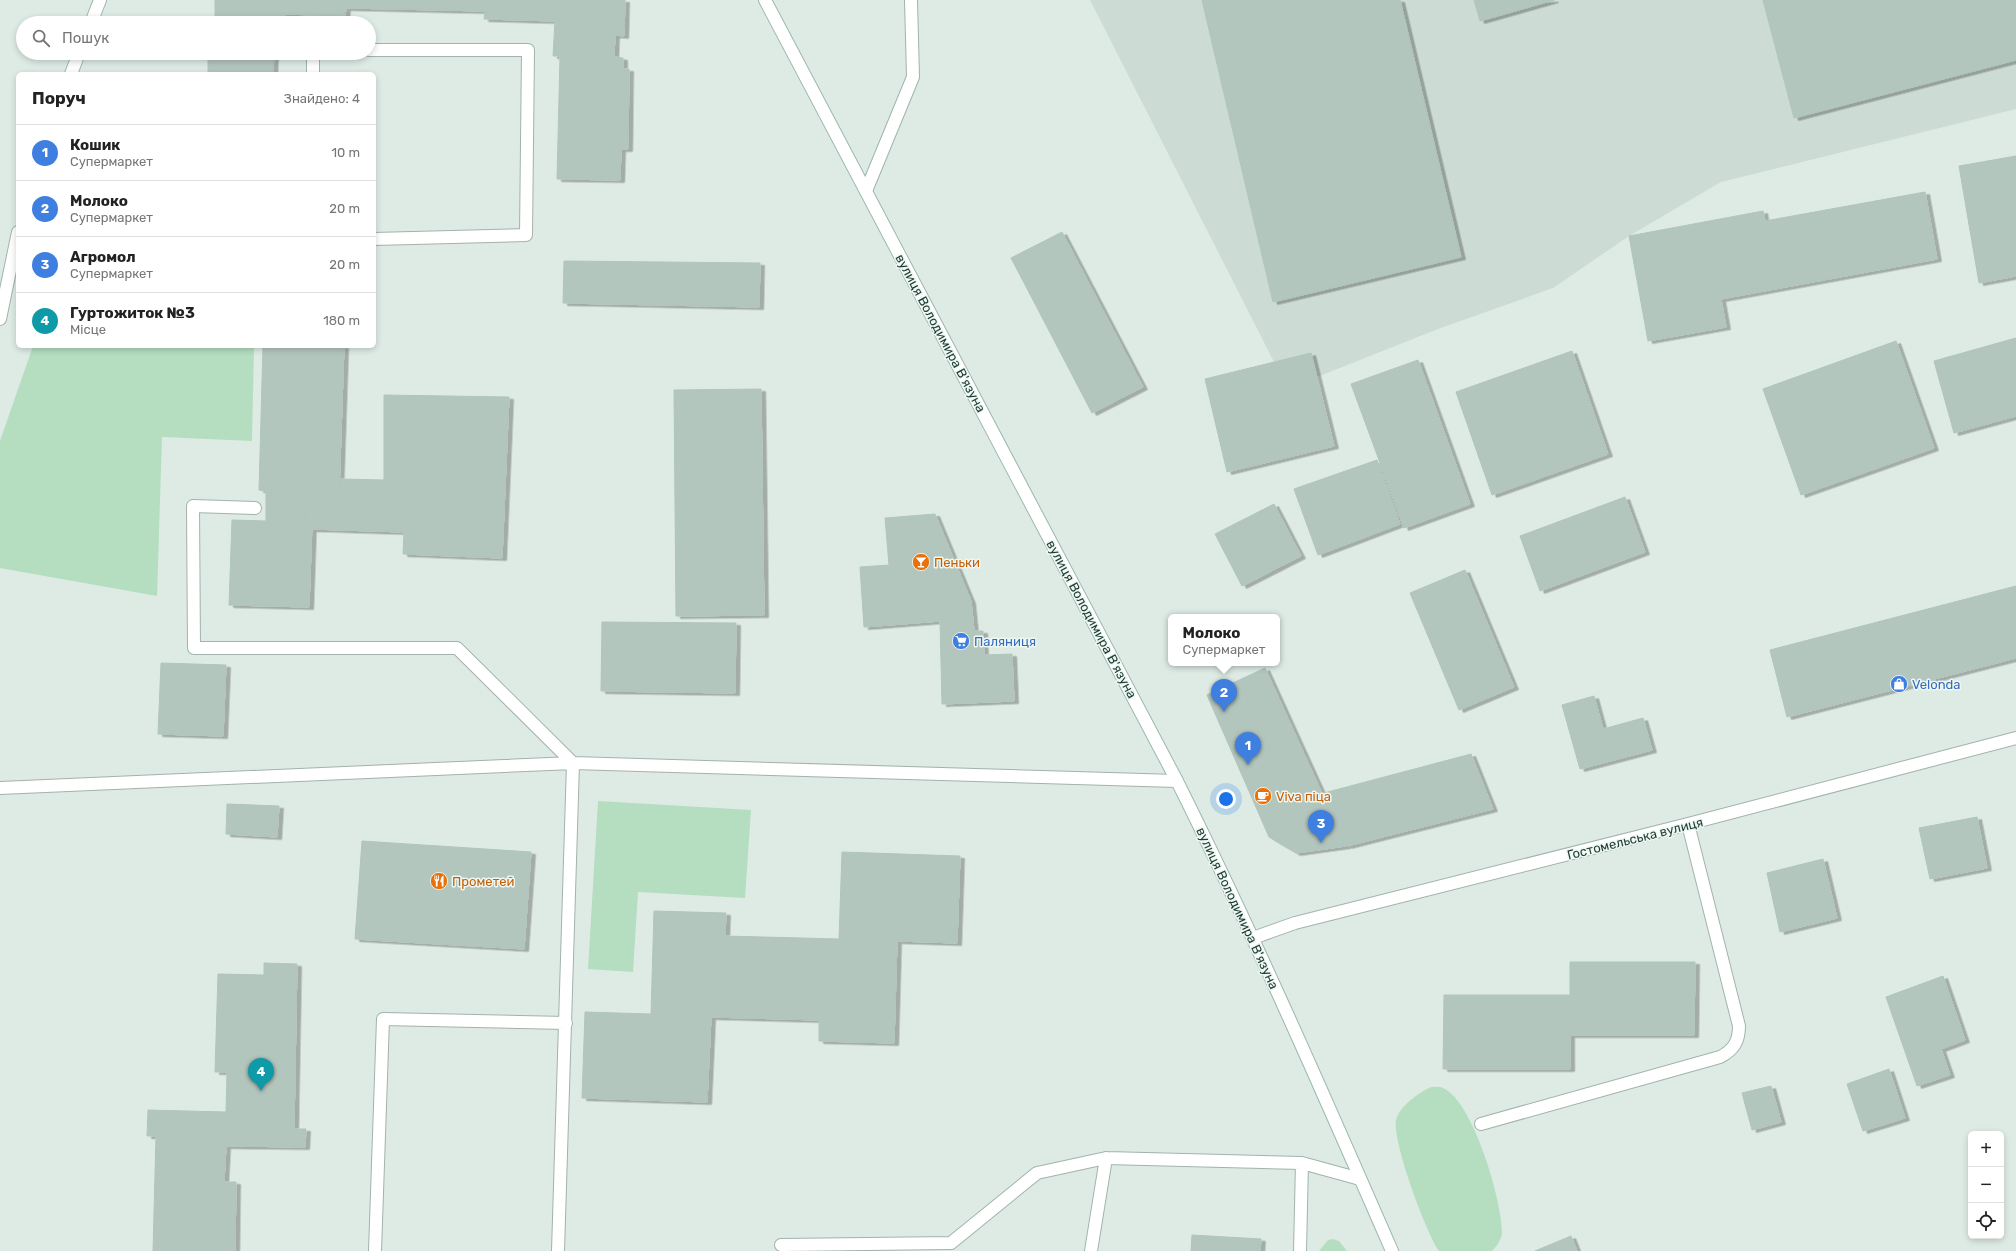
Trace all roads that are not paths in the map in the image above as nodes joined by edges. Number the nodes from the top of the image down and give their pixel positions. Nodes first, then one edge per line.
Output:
1 (100, 0) edge
2 (765, 0) edge
3 (911, 0) edge
4 (94, 16) edge
5 (376, 50) edge
6 (76, 60) edge
7 (313, 60) edge
8 (72, 72) edge
9 (313, 72) edge
10 (866, 192) junction
11 (376, 239) edge
12 (16, 249) edge
13 (0, 319) edge
14 (255, 508) dead end
15 (2016, 738) edge
16 (573, 763) junction
17 (1177, 781) junction
18 (0, 788) edge
19 (1688, 824) junction
20 (1254, 938) junction
21 (566, 1023) junction
22 (1481, 1124) dead end
23 (1106, 1158) junction
24 (1302, 1163) junction
25 (1360, 1179) junction
26 (781, 1245) dead end
27 (375, 1251) edge
28 (558, 1251) edge
29 (1091, 1251) edge
30 (1300, 1251) edge
31 (1392, 1251) edge

1 - 4 main road
2 - 10 main road, вулиця Володимира В'язуна
3 - 10 main road
5 - 11 main road
6 - 8 main road
7 - 9 main road
10 - 17 main road, вулиця Володимира В'язуна
12 - 13 main road
14 - 16 main road
15 - 19 main road, Гостомельська вулиця
16 - 17 main road
16 - 18 main road
16 - 21 main road
17 - 20 main road, вулиця Володимира В'язуна
19 - 20 main road, Гостомельська вулиця
19 - 22 main road
20 - 25 main road, вулиця Володимира В'язуна
21 - 27 main road
21 - 28 main road
23 - 24 main road
23 - 26 main road
23 - 29 main road
24 - 25 main road
24 - 30 main road
25 - 31 main road, вулиця Володимира В'язуна

